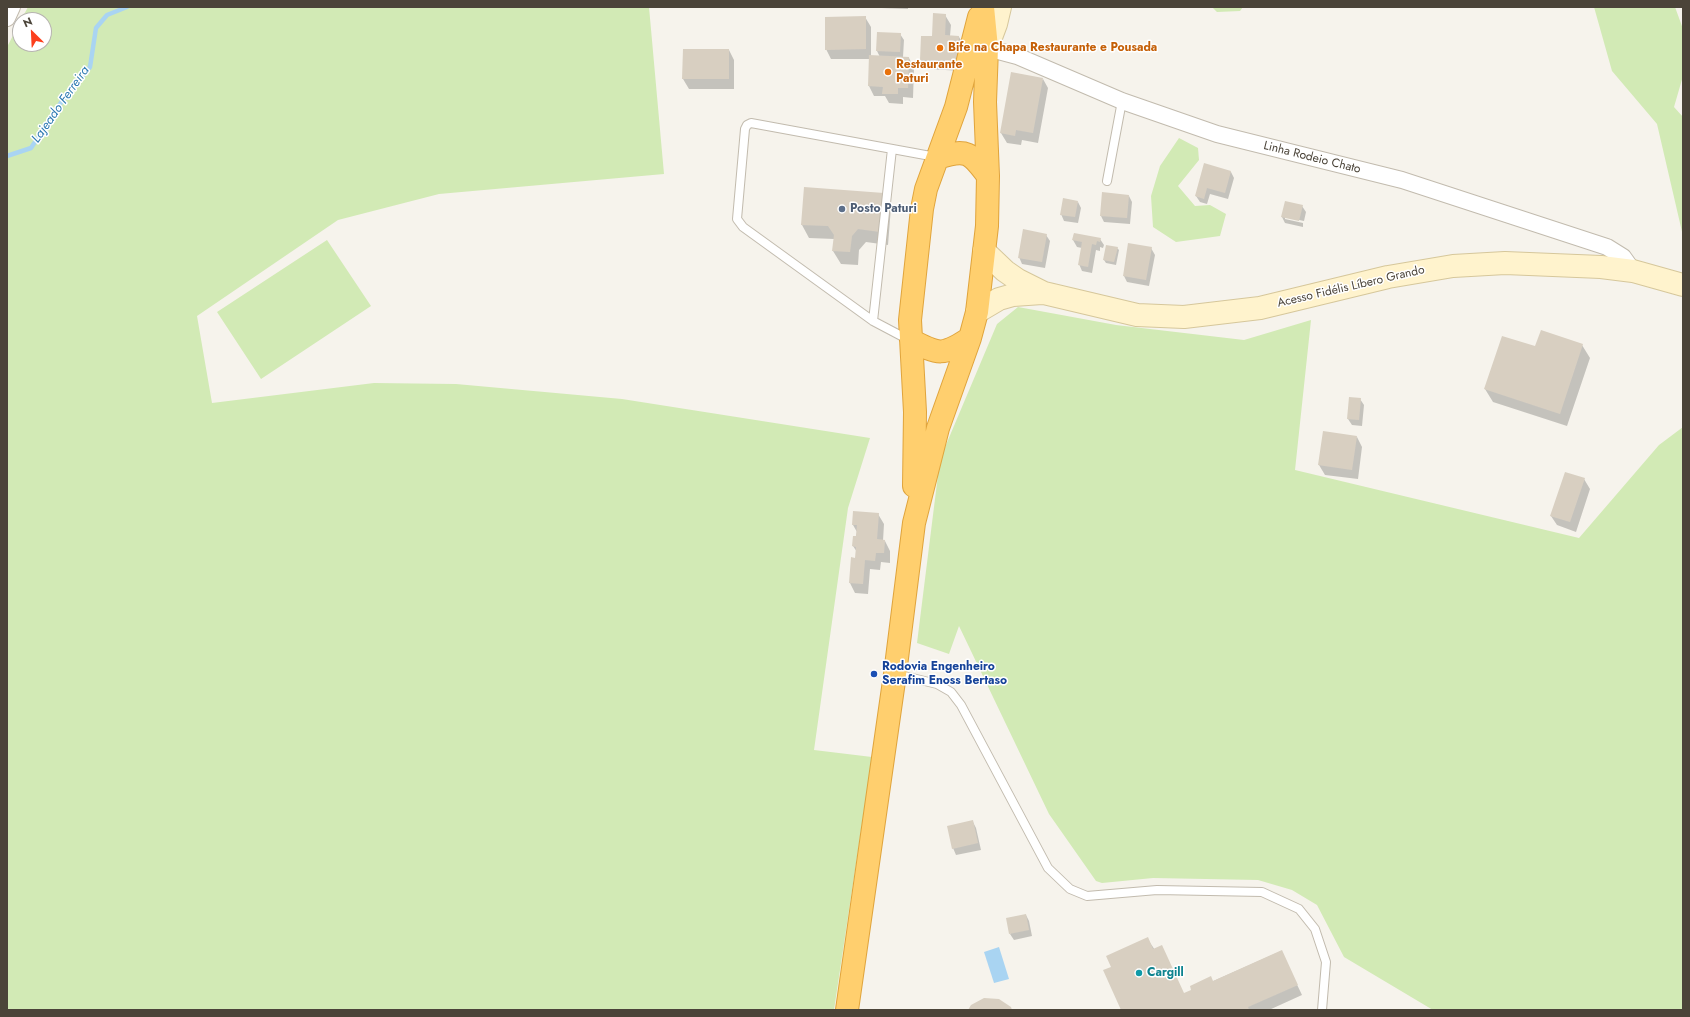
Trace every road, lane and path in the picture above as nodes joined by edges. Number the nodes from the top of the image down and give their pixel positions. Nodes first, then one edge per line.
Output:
1 (12, 7) edge
2 (982, 7) edge
3 (1000, 7) edge
4 (7, 18) edge
5 (987, 48) junction
6 (1122, 101) junction
7 (892, 149) junction
8 (938, 158) junction
9 (988, 176) junction
10 (1107, 181) dead end
11 (984, 251) junction
12 (1633, 271) junction
13 (1683, 285) edge
14 (1044, 293) junction
15 (977, 312) junction
16 (873, 321) junction
17 (970, 338) junction
18 (911, 340) junction
19 (914, 523) junction
20 (895, 674) junction
21 (847, 1010) edge
22 (1322, 1010) edge

1 - 4 street
2 - 5 highway
2 - 8 highway
3 - 5 street
5 - 6 street, Linha Rodeio Chato
5 - 9 highway
6 - 10 lane
6 - 12 street, Linha Rodeio Chato
7 - 8 lane
7 - 16 lane
7 - 16 lane
8 - 9 highway
8 - 18 highway
9 - 11 highway
11 - 14 street, Acesso Fidélis Líbero Grando
11 - 15 highway
12 - 13 street, Acesso Fidélis Líbero Grando
12 - 14 street, Acesso Fidélis Líbero Grando
14 - 15 street, Acesso Fidélis Líbero Grando
15 - 17 highway
16 - 18 lane
17 - 18 highway
17 - 19 highway
18 - 19 highway
19 - 20 highway
20 - 21 highway
20 - 22 lane

